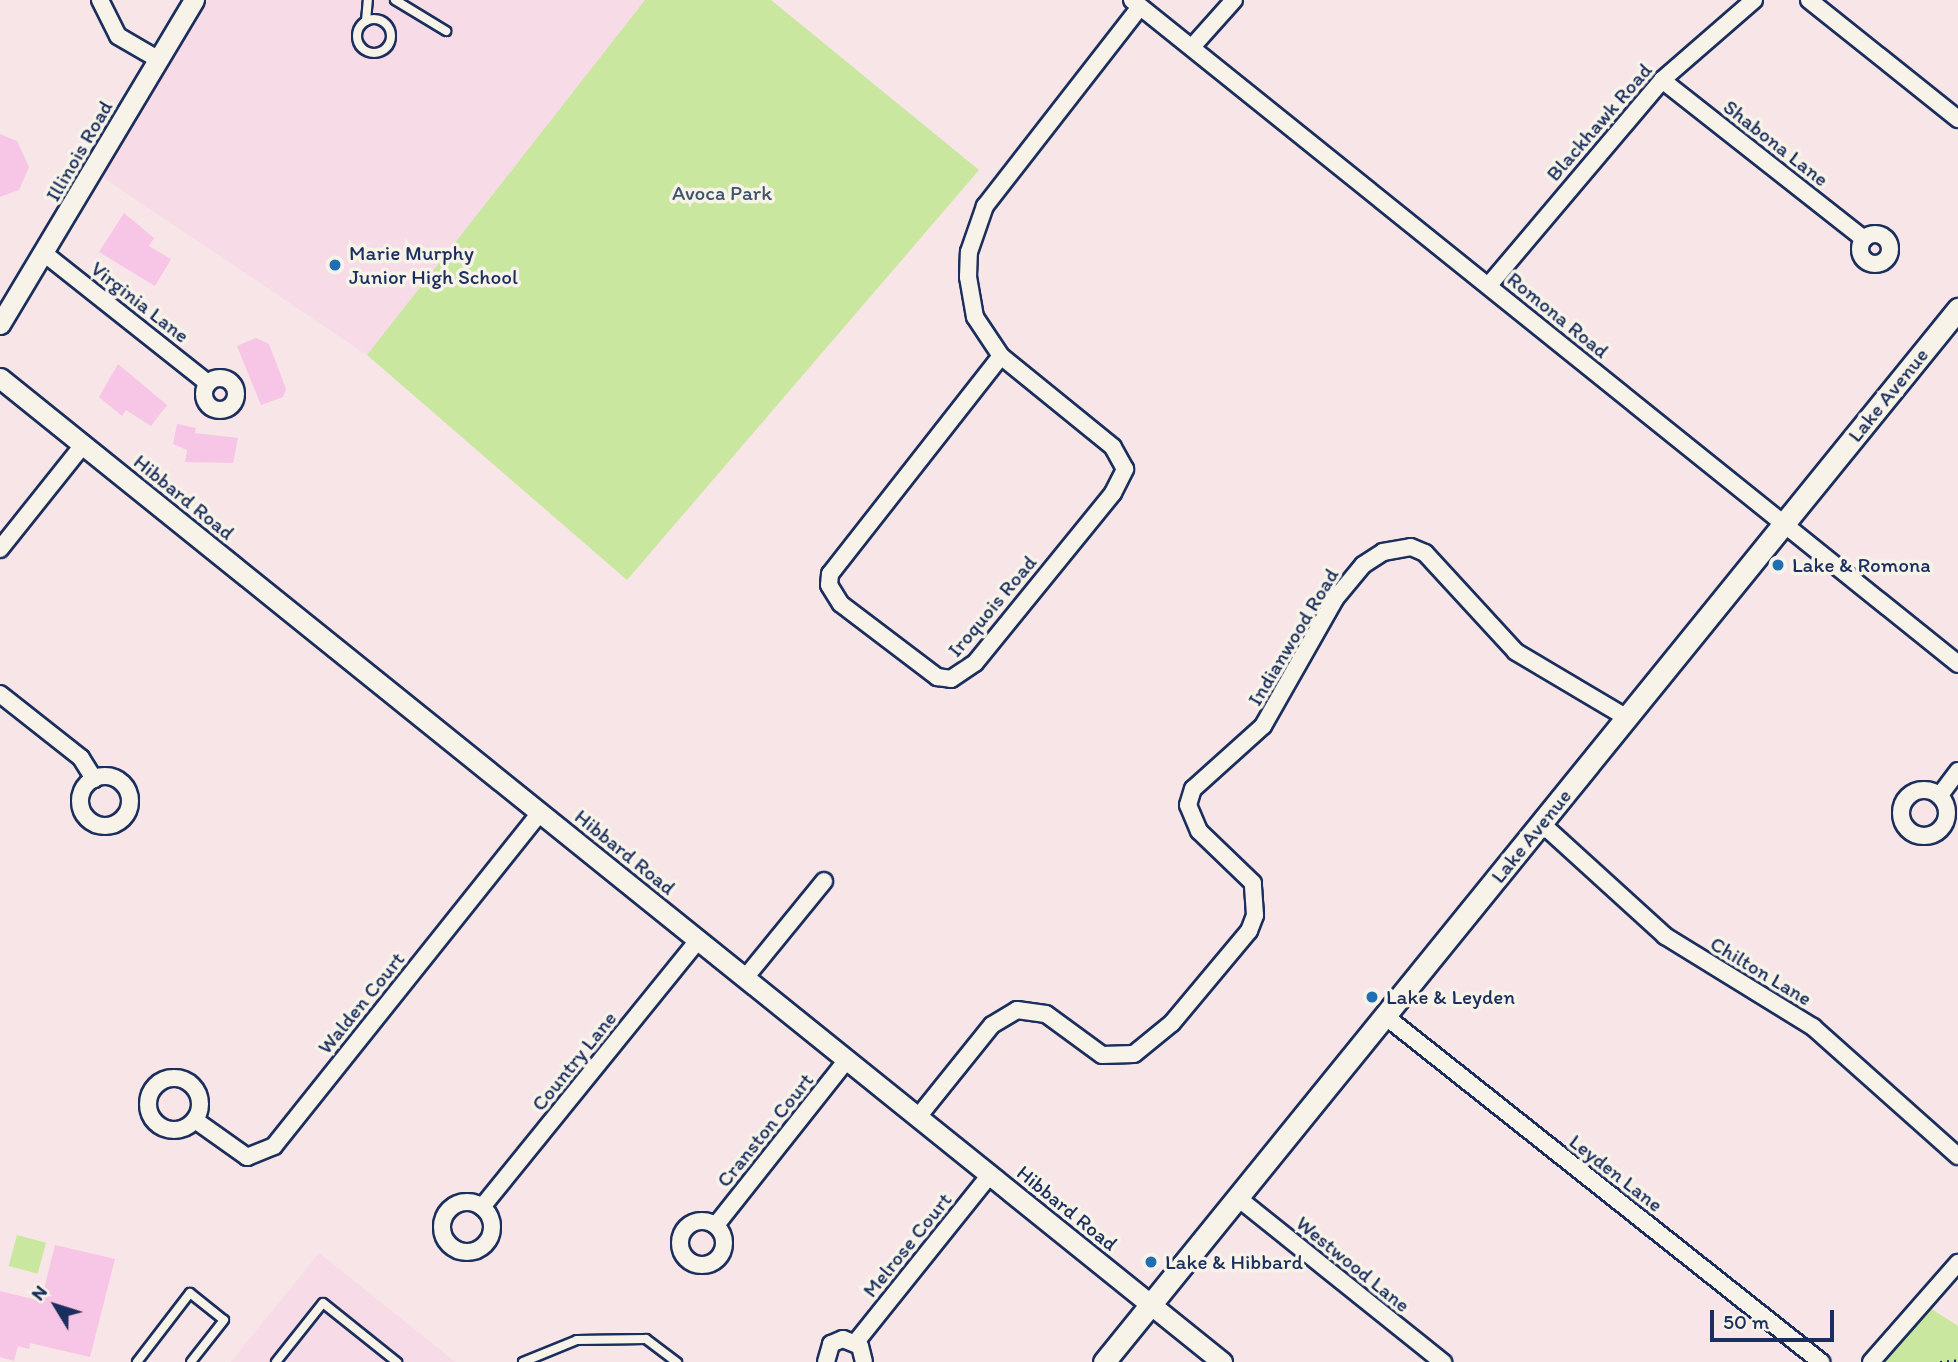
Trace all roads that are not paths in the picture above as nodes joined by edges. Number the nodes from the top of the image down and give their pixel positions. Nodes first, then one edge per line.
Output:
1 (100, 0) edge
2 (194, 0) edge
3 (368, 0) edge
4 (395, 0) edge
5 (1234, 0) edge
6 (1754, 0) edge
7 (1810, 0) edge
8 (1136, 3) edge
9 (366, 20) junction
10 (446, 31) dead end
11 (1192, 47) junction
12 (159, 60) junction
13 (1662, 80) junction
14 (1958, 119) edge
15 (1864, 239) dead end
16 (45, 254) junction
17 (1489, 285) junction
18 (1958, 309) edge
19 (0, 324) edge
20 (1001, 356) junction
21 (0, 378) edge
22 (208, 383) dead end
23 (83, 445) junction
24 (1783, 525) junction
25 (0, 549) edge
26 (1958, 664) edge
27 (2, 699) edge
28 (1627, 718) junction
29 (1958, 771) edge
30 (94, 779) dead end
31 (1940, 795) dead end
32 (540, 813) junction
33 (1541, 823) junction
34 (824, 881) dead end
35 (698, 940) junction
36 (745, 978) junction
37 (1384, 1016) junction
38 (847, 1060) junction
39 (918, 1117) junction
40 (195, 1120) dead end
41 (1958, 1156) edge
42 (990, 1175) junction
43 (1238, 1198) junction
44 (482, 1208) dead end
45 (716, 1225) dead end
46 (1958, 1263) edge
47 (1151, 1305) junction
48 (856, 1342) junction
49 (137, 1362) edge
50 (191, 1362) edge
51 (275, 1362) edge
52 (397, 1362) edge
53 (523, 1362) edge
54 (677, 1362) edge
55 (826, 1362) edge
56 (864, 1362) edge
57 (1104, 1362) edge
58 (1222, 1362) edge
59 (1443, 1362) edge
60 (1822, 1362) edge
61 (1871, 1362) edge

1 - 12 street
2 - 12 street, Illinois Road
3 - 9 lane
4 - 10 lane
5 - 11 street
6 - 13 street, Blackhawk Road
7 - 14 street
8 - 11 street, Romona Road
8 - 20 street, Iroquois Road
9 - 9 lane
11 - 17 street, Romona Road
12 - 16 street, Illinois Road
13 - 15 street, Shabona Lane
13 - 17 street, Blackhawk Road
16 - 19 street, Illinois Road
16 - 22 street, Virginia Lane
17 - 24 street, Romona Road
18 - 24 main road, Lake Avenue
20 - 20 street, Iroquois Road
21 - 23 street, Hibbard Road
23 - 25 street
23 - 32 street, Hibbard Road
24 - 26 street, Romona Road
24 - 28 main road, Lake Avenue
27 - 30 street
28 - 33 main road, Lake Avenue
28 - 39 street, Indianwood Road
29 - 31 street
32 - 35 street, Hibbard Road
32 - 40 street, Walden Court
33 - 37 main road, Lake Avenue
33 - 41 street, Chilton Lane
34 - 36 street
35 - 36 street, Hibbard Road
35 - 44 street, Country Lane
36 - 38 street, Hibbard Road
37 - 43 main road, Lake Avenue
37 - 60 street, Leyden Lane
38 - 39 street, Hibbard Road
38 - 45 street, Cranston Court
39 - 42 street, Hibbard Road
42 - 47 street, Hibbard Road
42 - 48 street, Melrose Court
43 - 47 main road, Lake Avenue
43 - 59 street, Westwood Lane
46 - 61 street
47 - 57 main road, Lake Avenue
47 - 58 street, Hibbard Road
48 - 55 street
48 - 56 street
49 - 50 lane
51 - 52 lane
53 - 54 lane

